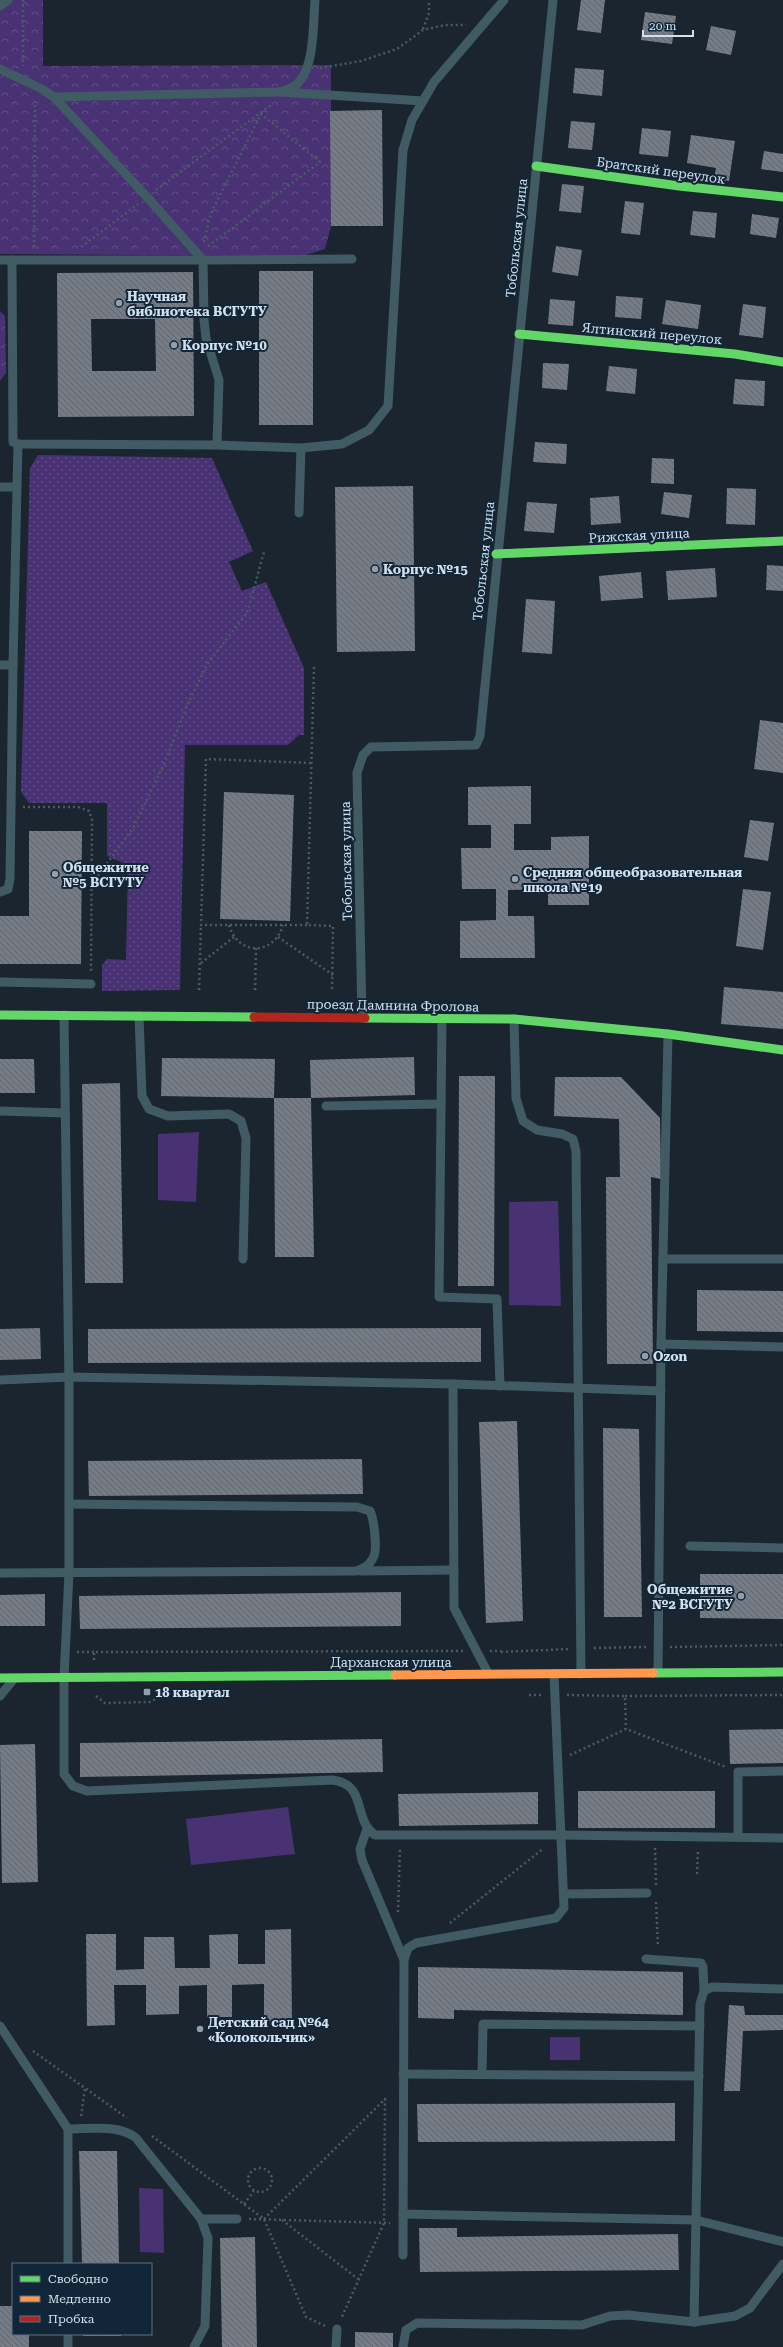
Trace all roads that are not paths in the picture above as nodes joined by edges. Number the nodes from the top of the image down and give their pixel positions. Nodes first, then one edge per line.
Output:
1 (8, 0) edge
2 (315, 0) edge
3 (504, 0) edge
4 (553, 0) edge
5 (0, 6) edge
6 (0, 69) edge
7 (280, 92) junction
8 (54, 97) junction
9 (423, 101) junction
10 (536, 166) junction
11 (783, 197) edge
12 (352, 259) dead end
13 (0, 260) edge
14 (12, 260) junction
15 (203, 260) junction
16 (519, 334) junction
17 (783, 362) edge
18 (18, 444) junction
19 (217, 445) junction
20 (300, 448) junction
21 (0, 487) edge
22 (18, 487) junction
23 (299, 513) dead end
24 (783, 541) edge
25 (496, 554) junction
26 (0, 665) edge
27 (13, 665) junction
28 (0, 892) edge
29 (0, 982) edge
30 (91, 984) road end
31 (0, 1015) edge
32 (64, 1015) junction
33 (140, 1016) junction
34 (362, 1018) junction
35 (442, 1019) junction
36 (514, 1020) junction
37 (668, 1034) junction
38 (783, 1050) edge
39 (441, 1104) junction
40 (326, 1106) dead end
41 (0, 1111) edge
42 (65, 1113) junction
43 (243, 1259) dead end
44 (663, 1259) junction
45 (783, 1259) edge
46 (661, 1344) junction
47 (783, 1348) edge
48 (68, 1377) junction
49 (0, 1380) edge
50 (453, 1384) junction
51 (500, 1386) junction
52 (577, 1389) junction
53 (661, 1391) junction
54 (69, 1504) junction
55 (690, 1546) dead end
56 (783, 1548) edge
57 (454, 1570) junction
58 (356, 1571) junction
59 (68, 1572) junction
60 (0, 1573) edge
61 (783, 1672) edge
62 (658, 1673) junction
63 (554, 1674) junction
64 (581, 1674) junction
65 (489, 1675) junction
66 (0, 1678) edge
67 (14, 1678) junction
68 (64, 1678) junction
69 (0, 1696) edge
70 (783, 1772) edge
71 (367, 1829) junction
72 (561, 1835) junction
73 (738, 1837) junction
74 (783, 1838) edge
75 (652, 1893) road end
76 (565, 1894) junction
77 (646, 1959) dead end
78 (404, 1960) junction
79 (783, 1989) edge
80 (704, 1991) junction
81 (0, 2026) edge
82 (700, 2026) junction
83 (403, 2074) junction
84 (482, 2074) junction
85 (699, 2076) junction
86 (68, 2129) junction
87 (403, 2214) junction
88 (201, 2219) junction
89 (237, 2219) road end
90 (696, 2220) junction
91 (783, 2242) edge
92 (403, 2255) dead end
93 (68, 2263) edge
94 (783, 2264) edge
95 (694, 2322) junction
96 (336, 2329) road end
97 (68, 2335) edge
98 (68, 2347) edge
99 (194, 2347) edge
100 (336, 2347) edge
101 (402, 2347) edge

1 - 5 lane
2 - 7 lane
3 - 9 lane
4 - 10 lane, Тобольская улица
6 - 8 lane
7 - 8 lane
7 - 9 lane
8 - 15 lane
9 - 20 lane
10 - 11 street, Братский переулок
10 - 16 lane, Тобольская улица
12 - 15 lane
13 - 14 lane
14 - 15 lane
14 - 18 lane
15 - 19 lane
16 - 17 street, Ялтинский переулок
16 - 25 lane, Тобольская улица
18 - 19 lane
18 - 22 lane
19 - 20 lane
20 - 23 lane
21 - 22 lane
22 - 27 lane
24 - 25 street, Рижская улица
25 - 34 lane, Тобольская улица
26 - 27 lane
27 - 28 lane
29 - 30 lane
31 - 32 street, проезд Дамнина Фролова
32 - 33 street, проезд Дамнина Фролова
32 - 42 lane
33 - 34 street, проезд Дамнина Фролова
33 - 43 lane
34 - 35 street, проезд Дамнина Фролова
35 - 36 street, проезд Дамнина Фролова
35 - 39 lane
36 - 37 street, проезд Дамнина Фролова
36 - 52 lane
37 - 38 street, проезд Дамнина Фролова
37 - 44 lane
39 - 40 lane
39 - 51 lane
41 - 42 lane
42 - 48 lane
44 - 45 lane
44 - 46 lane
46 - 47 lane
46 - 53 lane
48 - 49 lane
48 - 50 lane
48 - 54 lane
50 - 51 lane
50 - 57 lane
51 - 52 lane
52 - 53 lane
52 - 64 lane
53 - 62 lane
54 - 58 lane
54 - 59 lane
55 - 56 lane
57 - 58 lane
57 - 65 lane
58 - 59 lane
59 - 60 lane
59 - 68 lane
61 - 62 street, Дарханская улица
62 - 64 street, Дарханская улица
63 - 64 street, Дарханская улица
63 - 65 street, Дарханская улица
63 - 72 lane
65 - 68 street, Дарханская улица
66 - 67 street, Дарханская улица
67 - 68 street, Дарханская улица
67 - 69 lane
68 - 71 lane
70 - 73 lane
71 - 72 lane
71 - 78 lane
72 - 73 lane
72 - 76 lane
73 - 74 lane
75 - 76 lane
76 - 78 lane
77 - 80 lane
78 - 83 lane
79 - 80 lane
80 - 82 lane
81 - 86 lane
82 - 84 lane
82 - 85 lane
83 - 84 lane
83 - 87 lane
84 - 85 lane
85 - 90 lane
86 - 88 lane
86 - 93 lane
87 - 90 lane
87 - 92 lane
88 - 89 lane
88 - 99 lane
90 - 91 lane
90 - 95 lane
94 - 95 lane
95 - 101 lane
96 - 100 lane
97 - 98 lane

